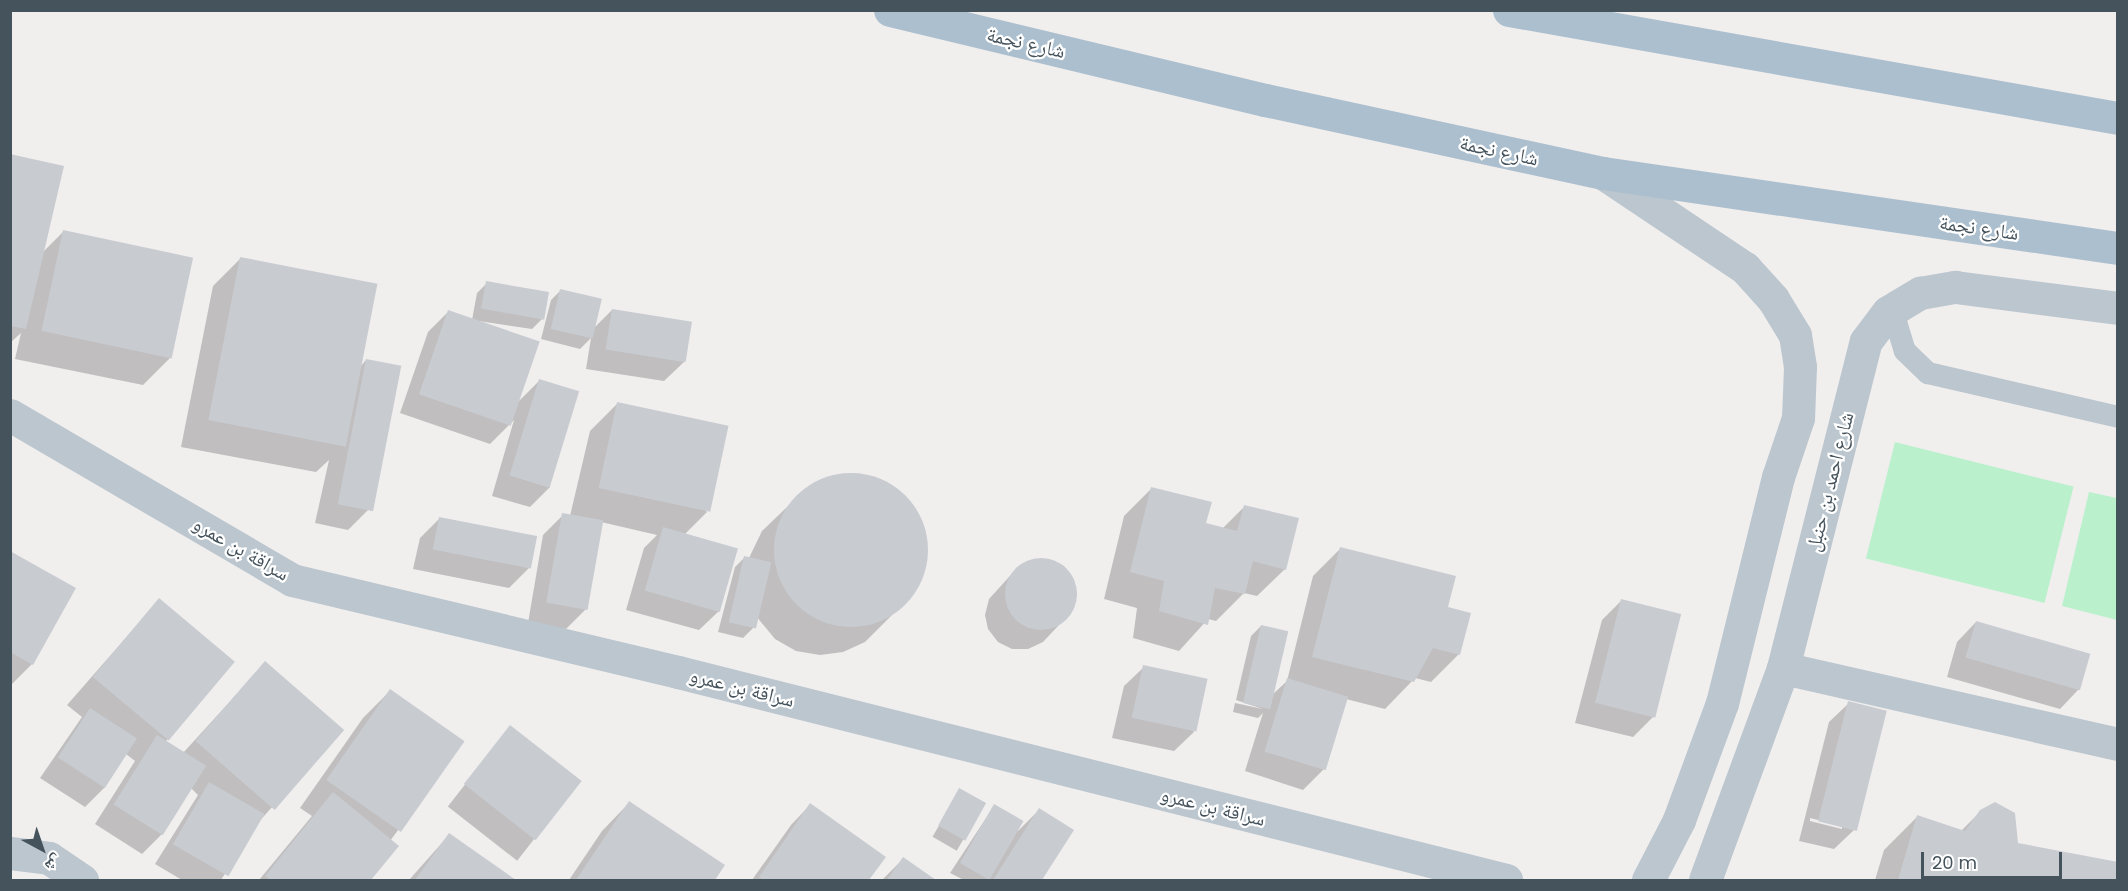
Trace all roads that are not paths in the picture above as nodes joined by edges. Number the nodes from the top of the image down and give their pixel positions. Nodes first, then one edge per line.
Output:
1 (890, 10) edge
2 (1509, 10) edge
3 (2118, 118) edge
4 (1603, 173) junction
5 (2118, 248) edge
6 (1898, 306) junction
7 (2118, 308) edge
8 (10, 415) edge
9 (2118, 417) edge
10 (1783, 668) junction
11 (2118, 744) edge
12 (10, 853) edge
13 (82, 880) edge
14 (1506, 880) edge
15 (1648, 880) edge
16 (1705, 880) edge

1 - 4 main road, شارع نجمة
2 - 3 main road
4 - 5 main road, شارع نجمة
4 - 15 street
6 - 7 street, شارع احمد بن حنبل
6 - 9 lane
6 - 10 street, شارع احمد بن حنبل
8 - 14 street, سراقة بن عمرو
10 - 11 street
10 - 16 street, شارع احمد بن حنبل
12 - 13 street

